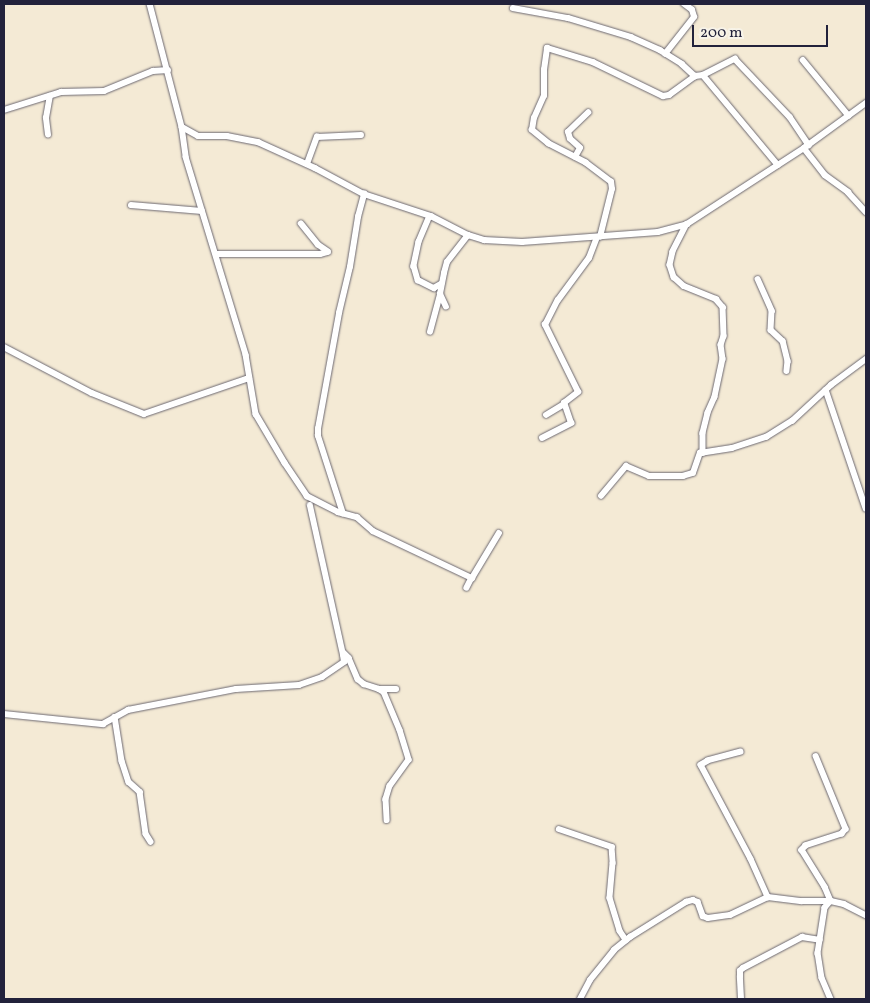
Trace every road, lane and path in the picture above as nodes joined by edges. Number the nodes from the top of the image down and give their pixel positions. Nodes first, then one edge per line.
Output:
1 (150, 4) edge
2 (684, 4) edge
3 (513, 8) dead end
4 (665, 54) junction
5 (803, 60) dead end
6 (168, 70) junction
7 (703, 75) junction
8 (695, 76) junction
9 (50, 96) junction
10 (866, 104) edge
11 (4, 110) edge
12 (588, 112) dead end
13 (849, 116) junction
14 (182, 127) junction
15 (48, 135) dead end
16 (361, 135) dead end
17 (807, 147) junction
18 (575, 156) junction
19 (307, 164) junction
20 (778, 165) junction
21 (364, 194) junction
22 (131, 205) dead end
23 (202, 210) junction
24 (866, 212) edge
25 (430, 216) junction
26 (301, 224) dead end
27 (687, 224) junction
28 (468, 235) junction
29 (599, 237) junction
30 (216, 254) junction
31 (758, 280) dead end
32 (441, 284) junction
33 (440, 294) junction
34 (446, 306) dead end
35 (430, 332) dead end
36 (4, 347) edge
37 (866, 359) edge
38 (787, 372) dead end
39 (249, 378) junction
40 (826, 390) junction
41 (564, 404) junction
42 (546, 415) dead end
43 (542, 438) dead end
44 (703, 453) junction
45 (602, 496) dead end
46 (310, 506) dead end
47 (866, 508) edge
48 (342, 514) junction
49 (500, 533) dead end
50 (472, 578) junction
51 (467, 588) dead end
52 (343, 655) junction
53 (396, 688) dead end
54 (379, 689) junction
55 (4, 714) edge
56 (115, 717) junction
57 (741, 752) dead end
58 (816, 756) dead end
59 (386, 820) dead end
60 (559, 829) dead end
61 (151, 842) dead end
62 (768, 897) junction
63 (831, 901) junction
64 (866, 915) edge
65 (626, 940) junction
66 (820, 940) junction
67 (580, 999) edge
68 (741, 999) edge
69 (831, 999) edge

1 - 6 street
2 - 4 street
3 - 4 street
4 - 8 street
5 - 13 street
6 - 9 street
6 - 14 street
7 - 8 street
7 - 17 street
7 - 20 street
8 - 18 street
9 - 11 street
9 - 15 street
10 - 13 street
12 - 18 street
13 - 17 street
14 - 19 street
14 - 23 street
16 - 19 street
17 - 20 street
17 - 24 street
18 - 29 street
19 - 21 street
20 - 27 street
21 - 25 street
21 - 48 street
22 - 23 street
23 - 30 street
25 - 28 street
25 - 32 street
26 - 30 street
27 - 29 street
27 - 44 street
28 - 29 street
28 - 32 street
29 - 41 street
30 - 39 street
31 - 38 street
32 - 33 street
33 - 34 street
33 - 35 street
36 - 39 street
37 - 40 street
39 - 48 street
40 - 44 street
40 - 47 street
41 - 42 street
41 - 43 street
44 - 45 street
46 - 52 street
48 - 50 street
49 - 50 street
50 - 51 street
52 - 54 street
52 - 56 street
53 - 54 street
54 - 59 street
55 - 56 street
56 - 61 street
57 - 62 street
58 - 63 street
60 - 65 street
62 - 63 street
62 - 65 street
63 - 64 street
63 - 66 street
65 - 67 street
66 - 68 street
66 - 69 street

